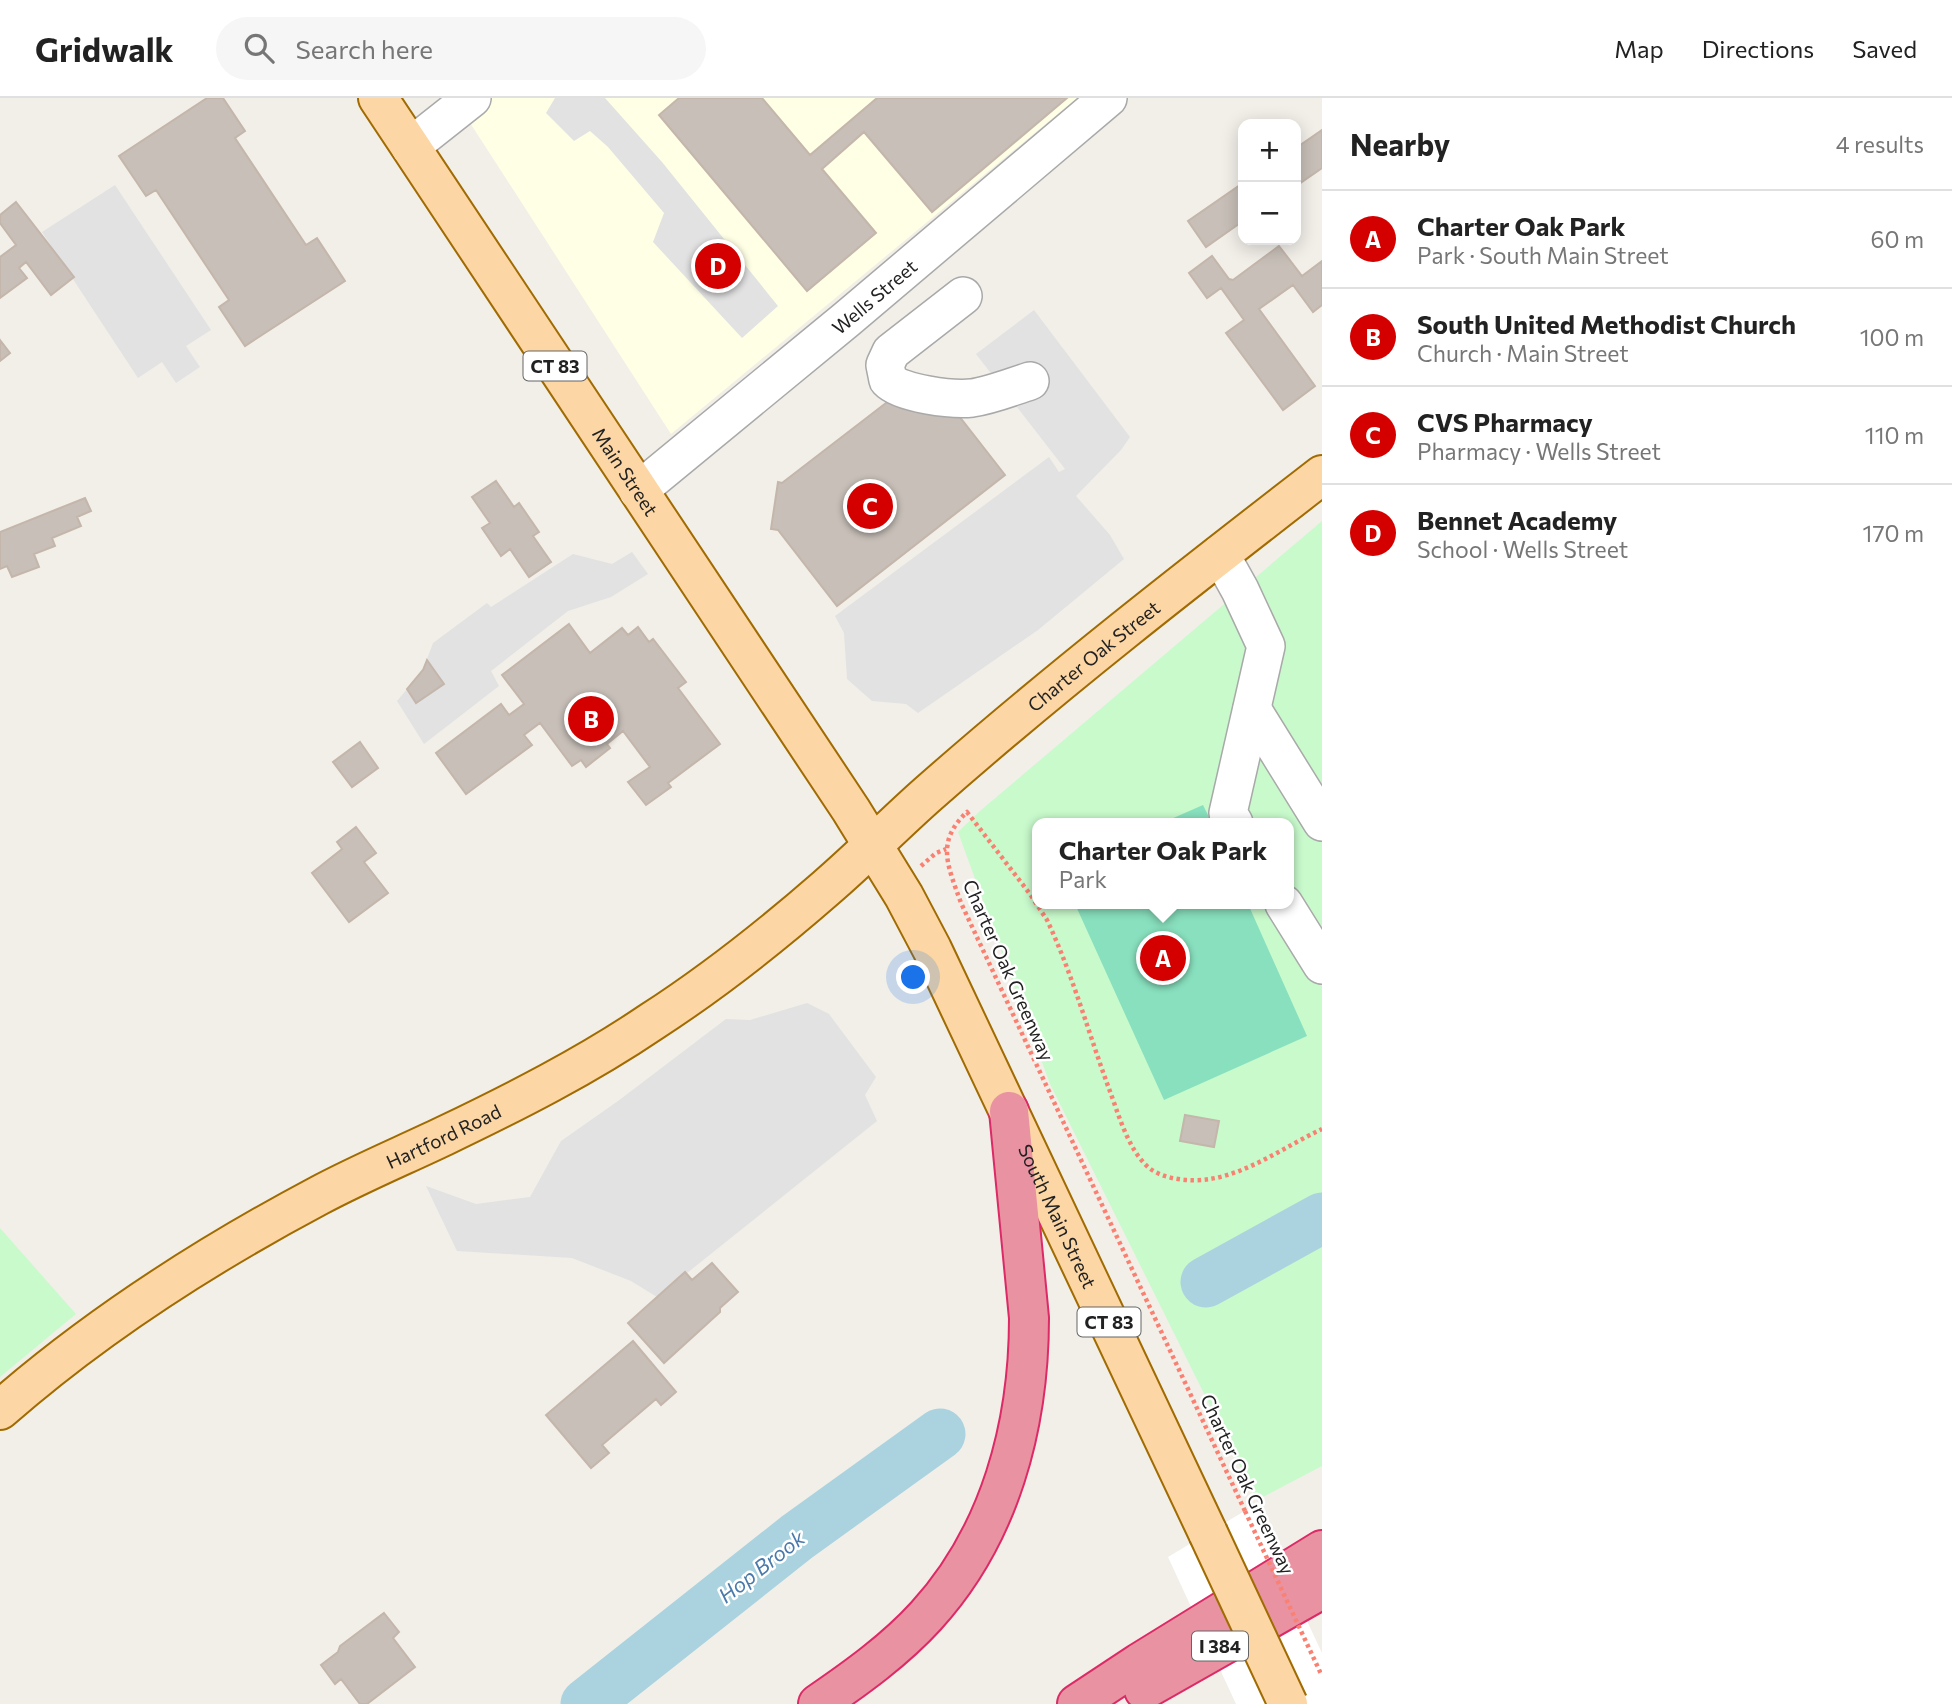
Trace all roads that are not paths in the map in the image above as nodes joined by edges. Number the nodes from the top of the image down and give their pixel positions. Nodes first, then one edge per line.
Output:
1 (378, 98) edge
2 (472, 98) edge
3 (1108, 98) edge
4 (410, 146) junction
5 (963, 296) dead end
6 (1030, 381) dead end
7 (1322, 475) edge
8 (638, 491) junction
9 (1220, 554) junction
10 (1252, 709) junction
11 (1231, 818) edge
12 (1322, 821) edge
13 (873, 845) junction
14 (1287, 909) edge
15 (1322, 965) edge
16 (1009, 1111) junction
17 (0, 1410) edge
18 (1322, 1550) edge
19 (1322, 1590) edge
20 (818, 1704) edge
21 (1077, 1704) edge
22 (1119, 1704) edge
23 (1288, 1704) edge

1 - 4 main road, Main Street / CT 83
2 - 4 street
3 - 8 street, Wells Street
4 - 8 main road, Main Street / CT 83
5 - 6 street
7 - 9 main road, Charter Oak Street
8 - 13 main road, Main Street / CT 83
9 - 10 street
9 - 13 main road, Charter Oak Street
10 - 11 street
10 - 12 street
13 - 16 main road, South Main Street / CT 83
13 - 17 main road, Hartford Road
14 - 15 street
16 - 20 highway
16 - 23 main road, South Main Street / CT 83, bridge
18 - 21 highway
19 - 22 highway, I 384

